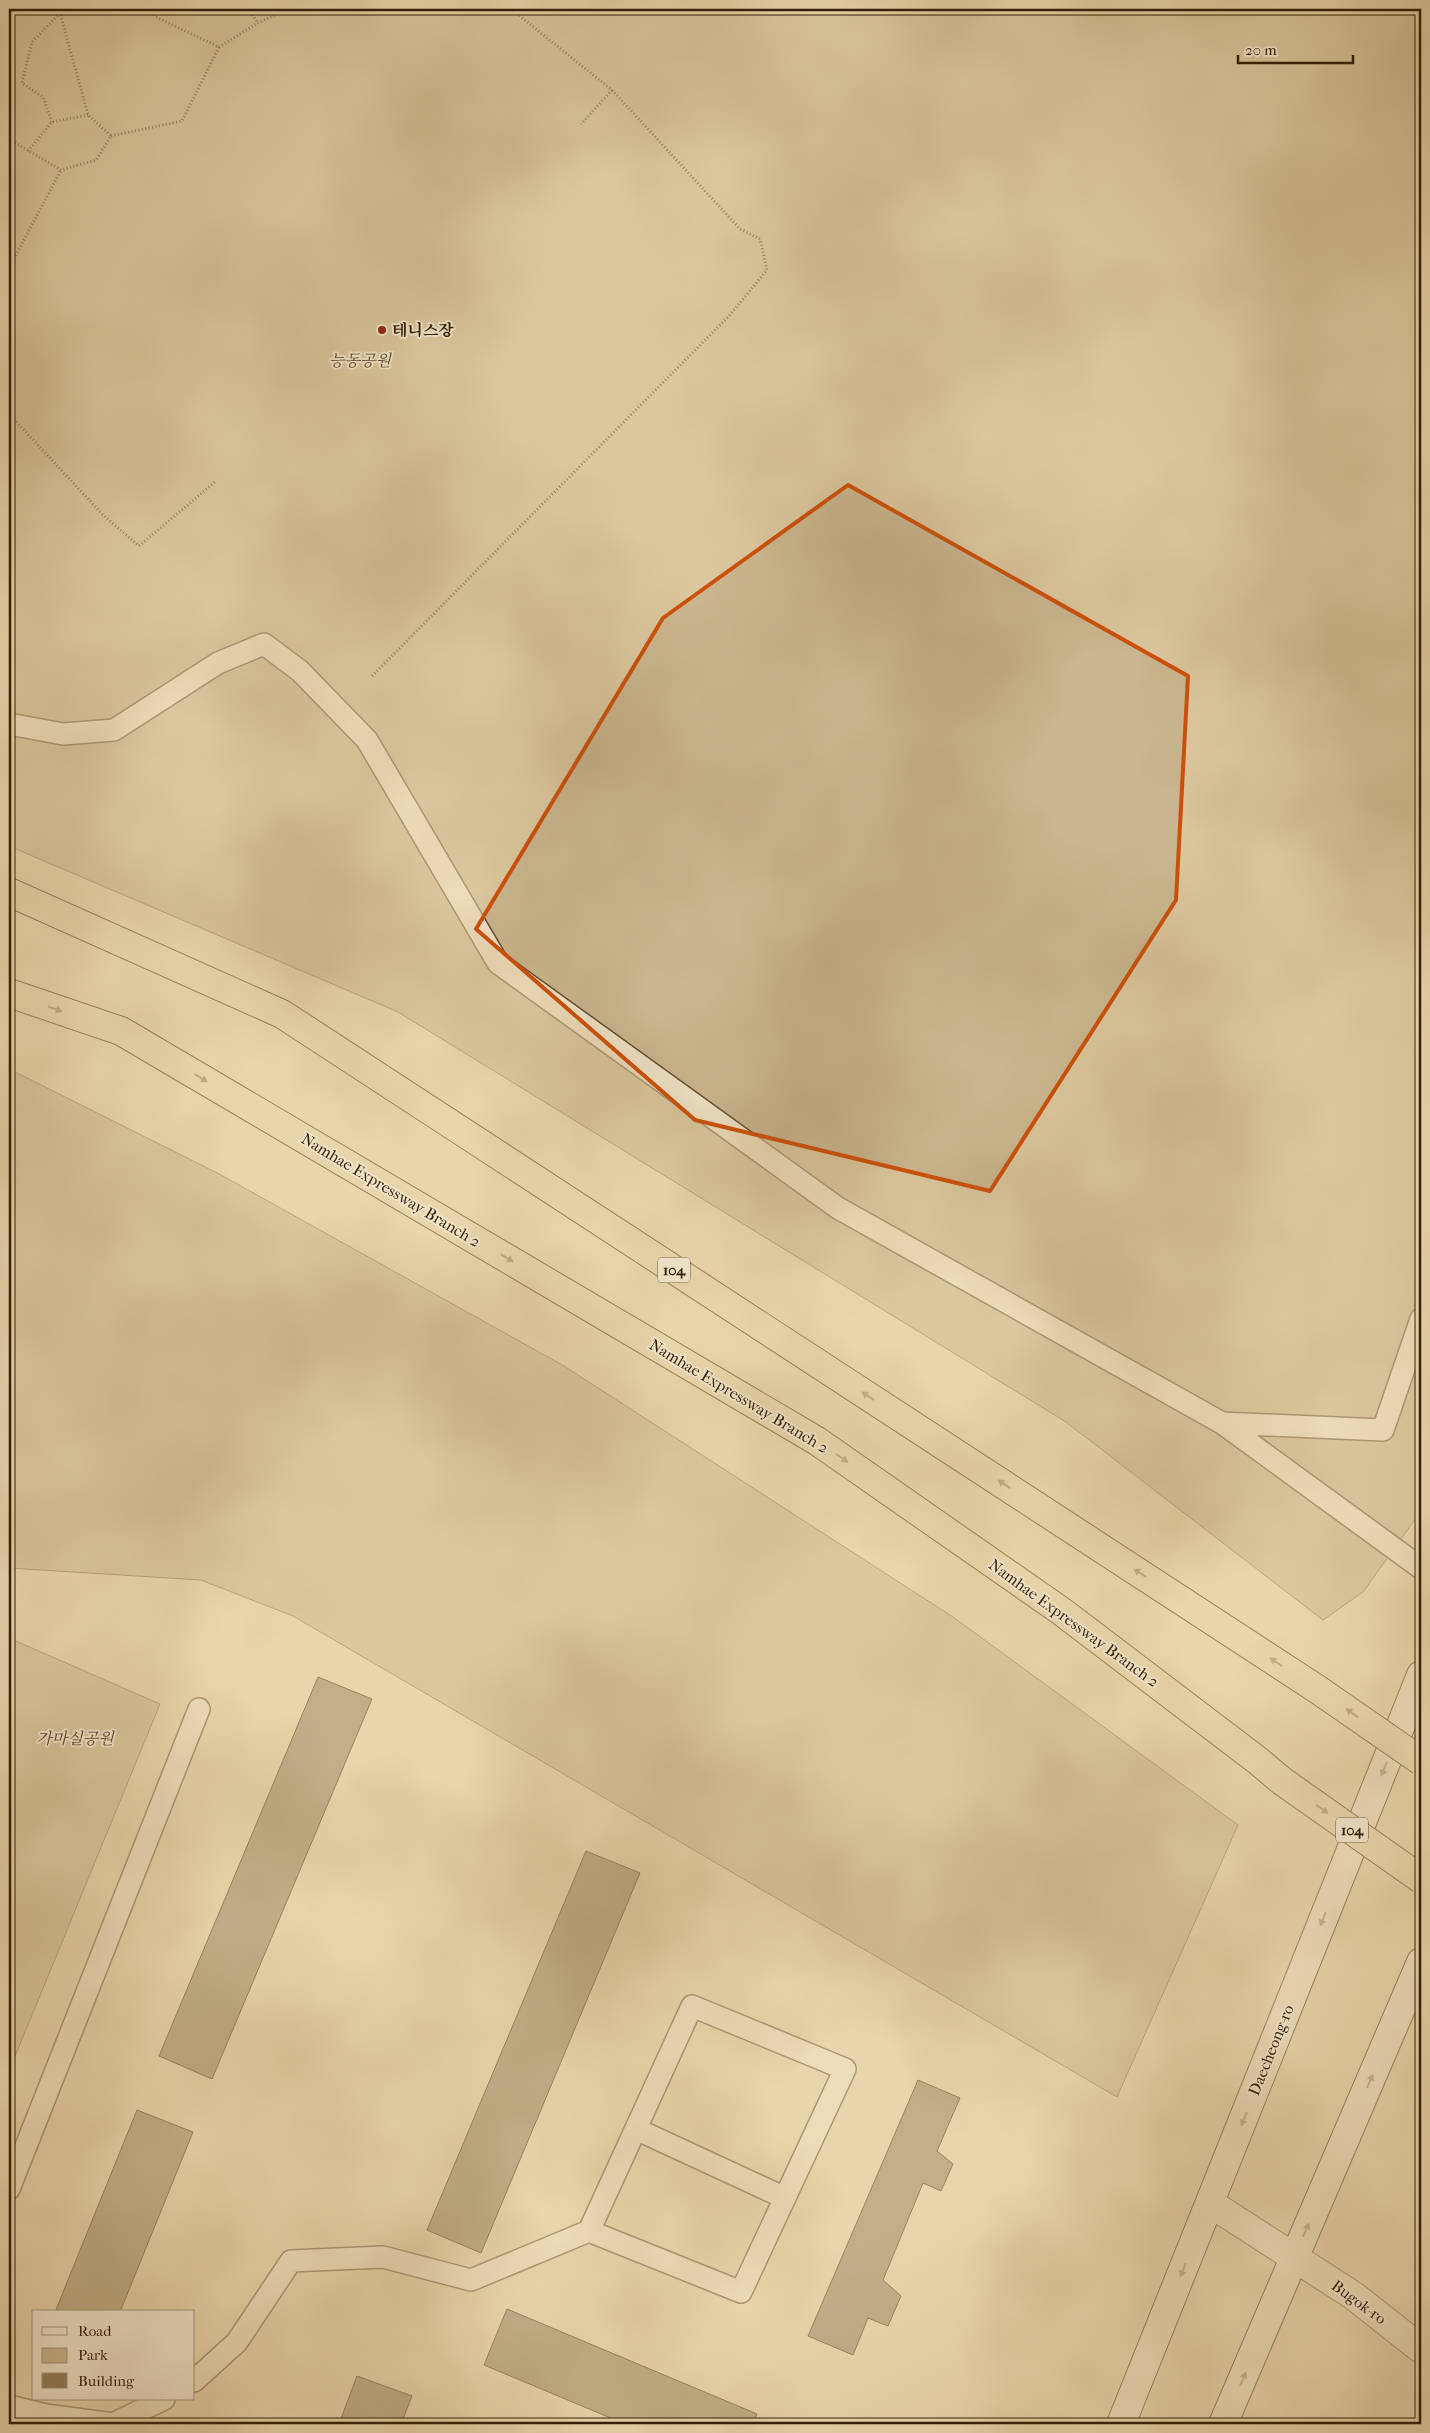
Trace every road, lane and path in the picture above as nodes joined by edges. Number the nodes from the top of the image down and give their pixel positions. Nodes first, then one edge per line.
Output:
1 (39, 9) edge
2 (147, 9) edge
3 (248, 9) edge
4 (287, 9) edge
5 (511, 9) edge
6 (60, 13) junction
7 (258, 23) junction
8 (219, 47) junction
9 (612, 90) junction
10 (88, 115) junction
11 (52, 122) junction
12 (581, 124) dead end
13 (111, 136) junction
14 (9, 139) edge
15 (28, 151) junction
16 (61, 170) junction
17 (9, 268) edge
18 (9, 414) edge
19 (215, 482) dead end
20 (372, 676) dead end
21 (9, 724) edge
22 (9, 892) edge
23 (9, 994) edge
24 (1421, 1319) edge
25 (1222, 1423) junction
26 (1421, 1568) edge
27 (1421, 1674) edge
28 (199, 1709) dead end
29 (1421, 1761) edge
30 (1421, 1879) edge
31 (1421, 1962) edge
32 (636, 2129) junction
33 (9, 2188) edge
34 (785, 2198) junction
35 (1210, 2202) junction
36 (589, 2231) junction
37 (1294, 2257) junction
38 (1421, 2349) edge
39 (195, 2380) edge
40 (162, 2400) edge
41 (9, 2406) edge
42 (1121, 2424) edge
43 (1223, 2424) edge

1 - 6 path
2 - 8 path
3 - 7 path
4 - 7 path
5 - 9 path
6 - 10 path
6 - 11 path
7 - 8 path
8 - 13 path
9 - 12 path
9 - 20 path
10 - 11 path
10 - 13 path
11 - 15 path
13 - 16 path
14 - 15 path
15 - 16 path
16 - 17 path
18 - 19 path
21 - 25 lane
29 -> 22 highway, 104, bridge
23 -> 30 highway, Namhae Expressway Branch 2 / 104, bridge
24 - 25 lane
25 - 26 lane
27 -> 35 main road, Daecheong-ro
28 - 33 lane
37 -> 31 main road
32 - 34 lane
32 - 34 lane
32 - 36 lane
34 - 36 lane
35 - 37 main road, Bugok-ro
35 -> 42 main road, Daecheong-ro
36 - 39 lane
37 - 38 main road, Bugok-ro
43 -> 37 main road
40 - 41 lane

